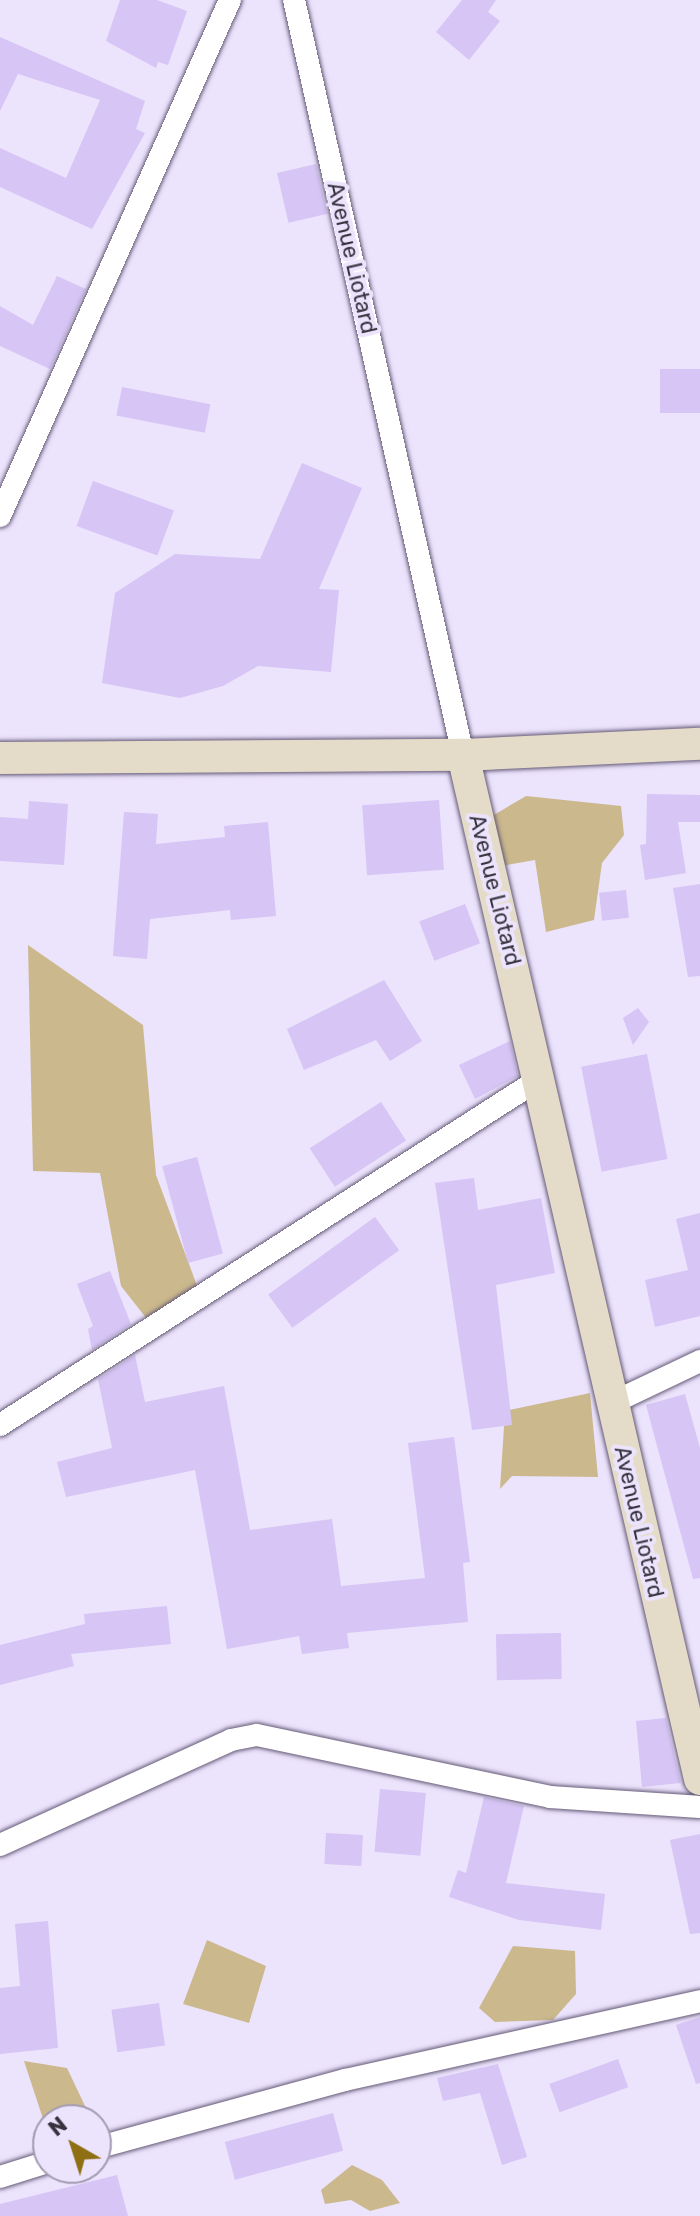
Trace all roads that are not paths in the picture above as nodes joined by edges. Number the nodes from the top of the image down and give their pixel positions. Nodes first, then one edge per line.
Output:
1 (230, 0) edge
2 (294, 0) edge
3 (0, 516) edge
4 (700, 744) edge
5 (463, 755) junction
6 (0, 758) edge
7 (541, 1078) junction
8 (700, 1361) edge
9 (612, 1403) junction
10 (0, 1425) edge
11 (700, 1779) edge
12 (700, 1807) edge
13 (0, 1845) edge
14 (700, 2001) edge
15 (112, 2144) edge
16 (32, 2167) edge
17 (0, 2177) edge

1 - 3 street
2 - 5 street, Avenue Liotard
4 - 5 street
5 - 6 street
5 - 7 street, Avenue Liotard
7 - 9 street, Avenue Liotard
7 - 10 street
8 - 9 street
9 - 11 street, Avenue Liotard
12 - 13 street
14 - 15 street
16 - 17 street

